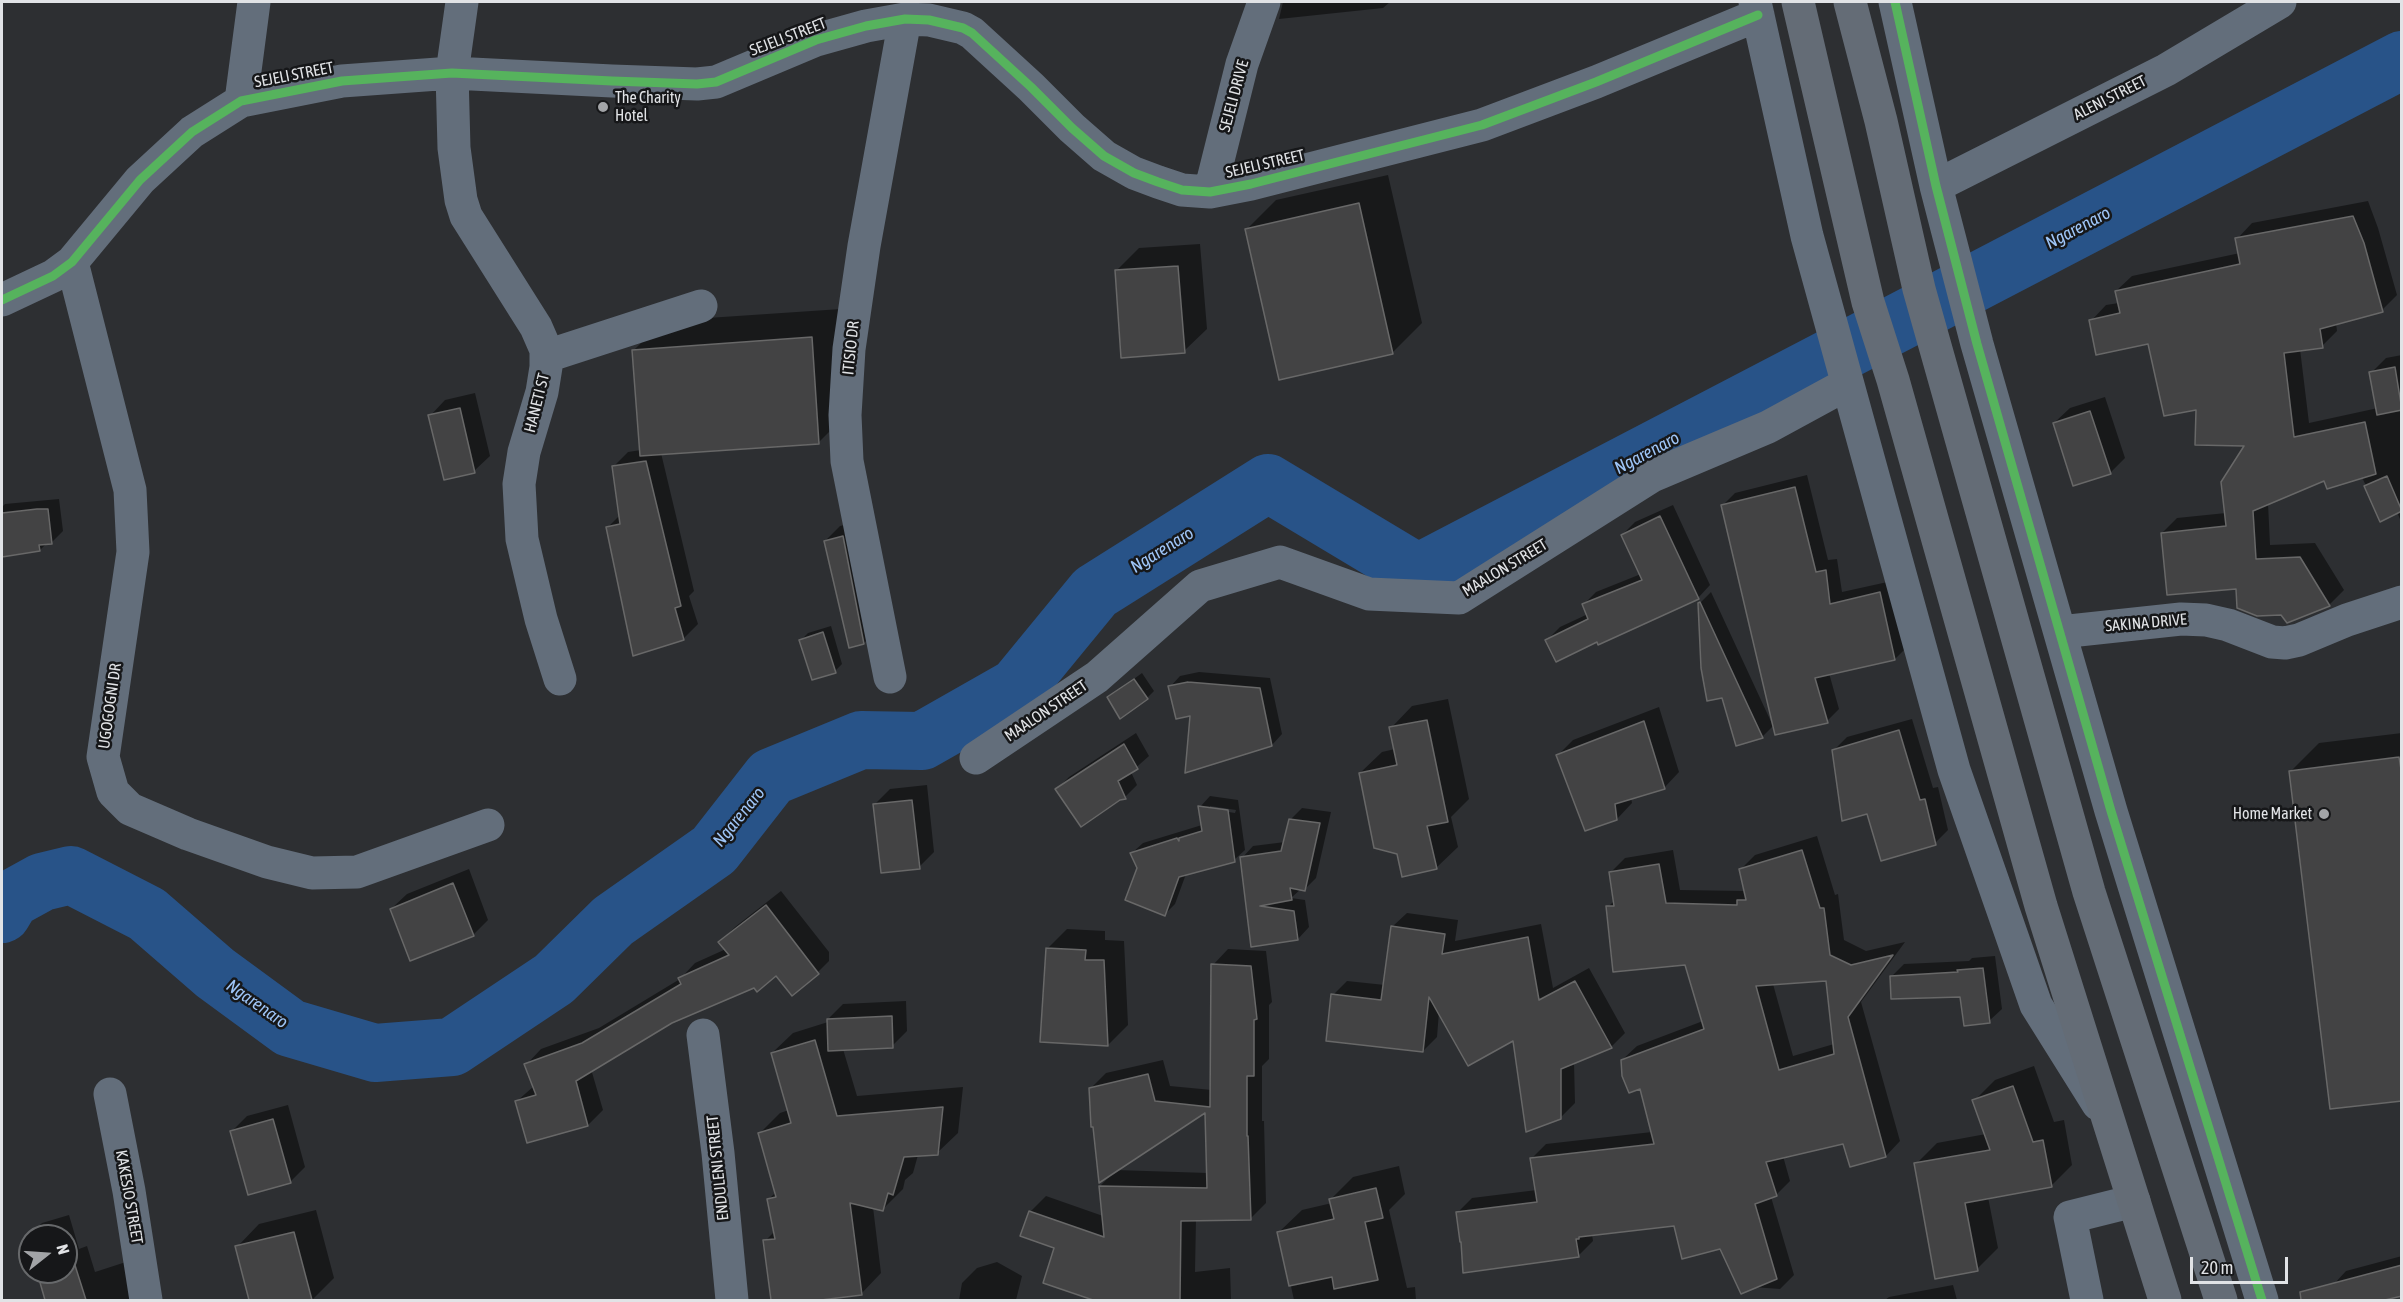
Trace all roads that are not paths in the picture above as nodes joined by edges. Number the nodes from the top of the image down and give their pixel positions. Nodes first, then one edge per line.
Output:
1 (254, 2) edge
2 (462, 2) edge
3 (1264, 2) edge
4 (1798, 2) edge
5 (1850, 2) edge
6 (1896, 2) edge
7 (2280, 2) edge
8 (1757, 8) edge
9 (905, 19) junction
10 (452, 73) junction
11 (241, 101) junction
12 (1936, 186) junction
13 (1210, 192) junction
14 (72, 262) junction
15 (2, 300) edge
16 (701, 306) dead end
17 (547, 356) junction
18 (1847, 384) junction
19 (2402, 602) edge
20 (2060, 632) junction
21 (890, 677) dead end
22 (560, 679) dead end
23 (976, 758) dead end
24 (488, 825) dead end
25 (703, 1035) dead end
26 (110, 1094) dead end
27 (2108, 1120) junction
28 (2134, 1201) junction
29 (146, 1300) edge
30 (732, 1300) edge
31 (2087, 1300) edge
32 (2165, 1300) edge
33 (2221, 1300) edge
34 (2262, 1300) edge

1 - 11 street
2 - 10 street, HANETI ST
3 - 13 street, SEJELI DRIVE
4 - 27 highway
5 - 33 highway
6 - 12 street
7 - 12 street, ALENI STREET
8 - 13 street, SEJELI STREET
8 - 18 street
9 - 10 street, SEJELI STREET
9 - 13 street, SEJELI STREET
9 - 21 street, ITISIO DR
10 - 11 street, SEJELI STREET
10 - 17 street, HANETI ST
11 - 14 street, SEJELI STREET
12 - 20 street
14 - 15 street, SEJELI STREET
14 - 24 street, UGOGOGNI DR
16 - 17 street
17 - 22 street, HANETI ST
18 - 23 street, MAALON STREET
18 - 27 street
19 - 20 street, SAKINA DRIVE
20 - 34 street
25 - 30 street, ENDULENI STREET
26 - 29 street, KAKESIO STREET
27 - 28 highway
28 - 31 street
28 - 32 highway

